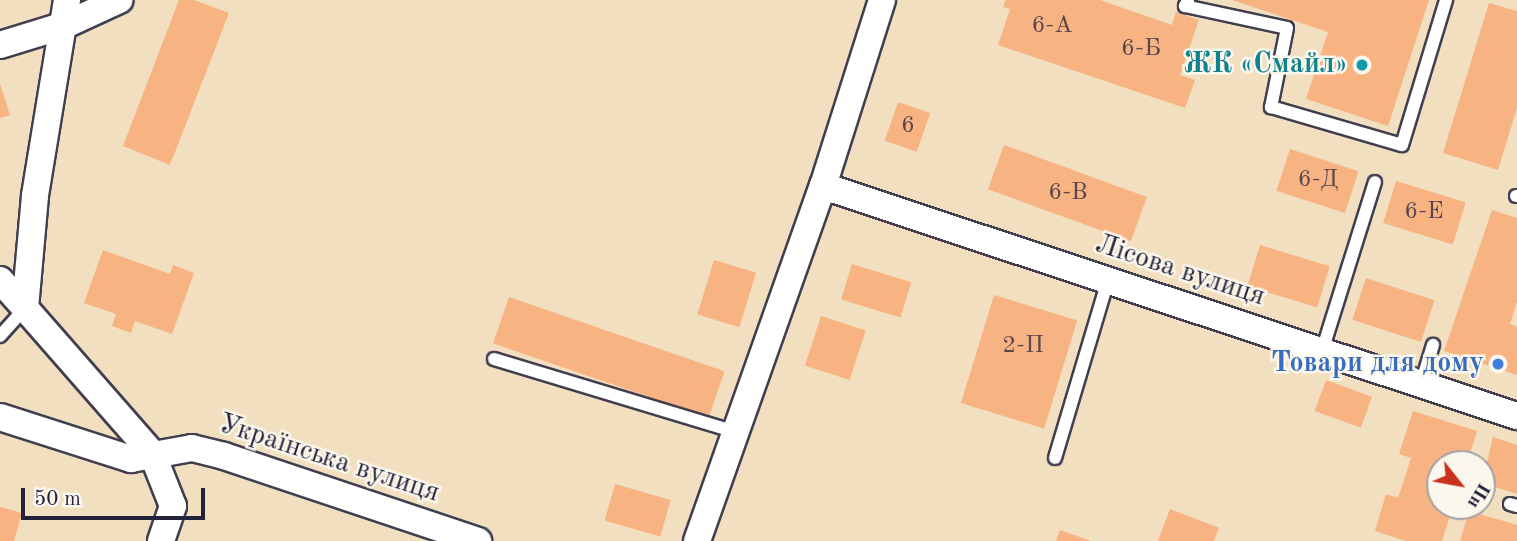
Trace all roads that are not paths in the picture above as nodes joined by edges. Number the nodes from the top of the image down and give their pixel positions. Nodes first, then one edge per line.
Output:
1 (119, 0) edge
2 (882, 0) edge
3 (1188, 0) edge
4 (1446, 0) edge
5 (66, 12) edge
6 (0, 45) edge
7 (1375, 182) dead end
8 (823, 186) junction
9 (0, 280) edge
10 (1108, 280) junction
11 (25, 308) junction
12 (0, 337) edge
13 (1433, 345) dead end
14 (1322, 351) junction
15 (494, 359) dead end
16 (1421, 384) junction
17 (1517, 416) edge
18 (0, 417) edge
19 (733, 431) junction
20 (152, 453) junction
21 (1055, 458) dead end
22 (161, 541) edge
23 (478, 541) edge
24 (698, 541) edge

1 - 5 street
2 - 8 street
3 - 4 lane
5 - 6 street
5 - 11 street
7 - 14 lane
8 - 10 street, Лісова вулиця
8 - 19 street
9 - 11 street
10 - 14 street, Лісова вулиця
10 - 21 lane
11 - 12 lane
11 - 20 street
13 - 16 lane
14 - 16 street, Лісова вулиця
15 - 19 lane
16 - 17 street, Лісова вулиця
18 - 20 street, Українська вулиця
19 - 24 street
20 - 22 street
20 - 23 street, Українська вулиця

